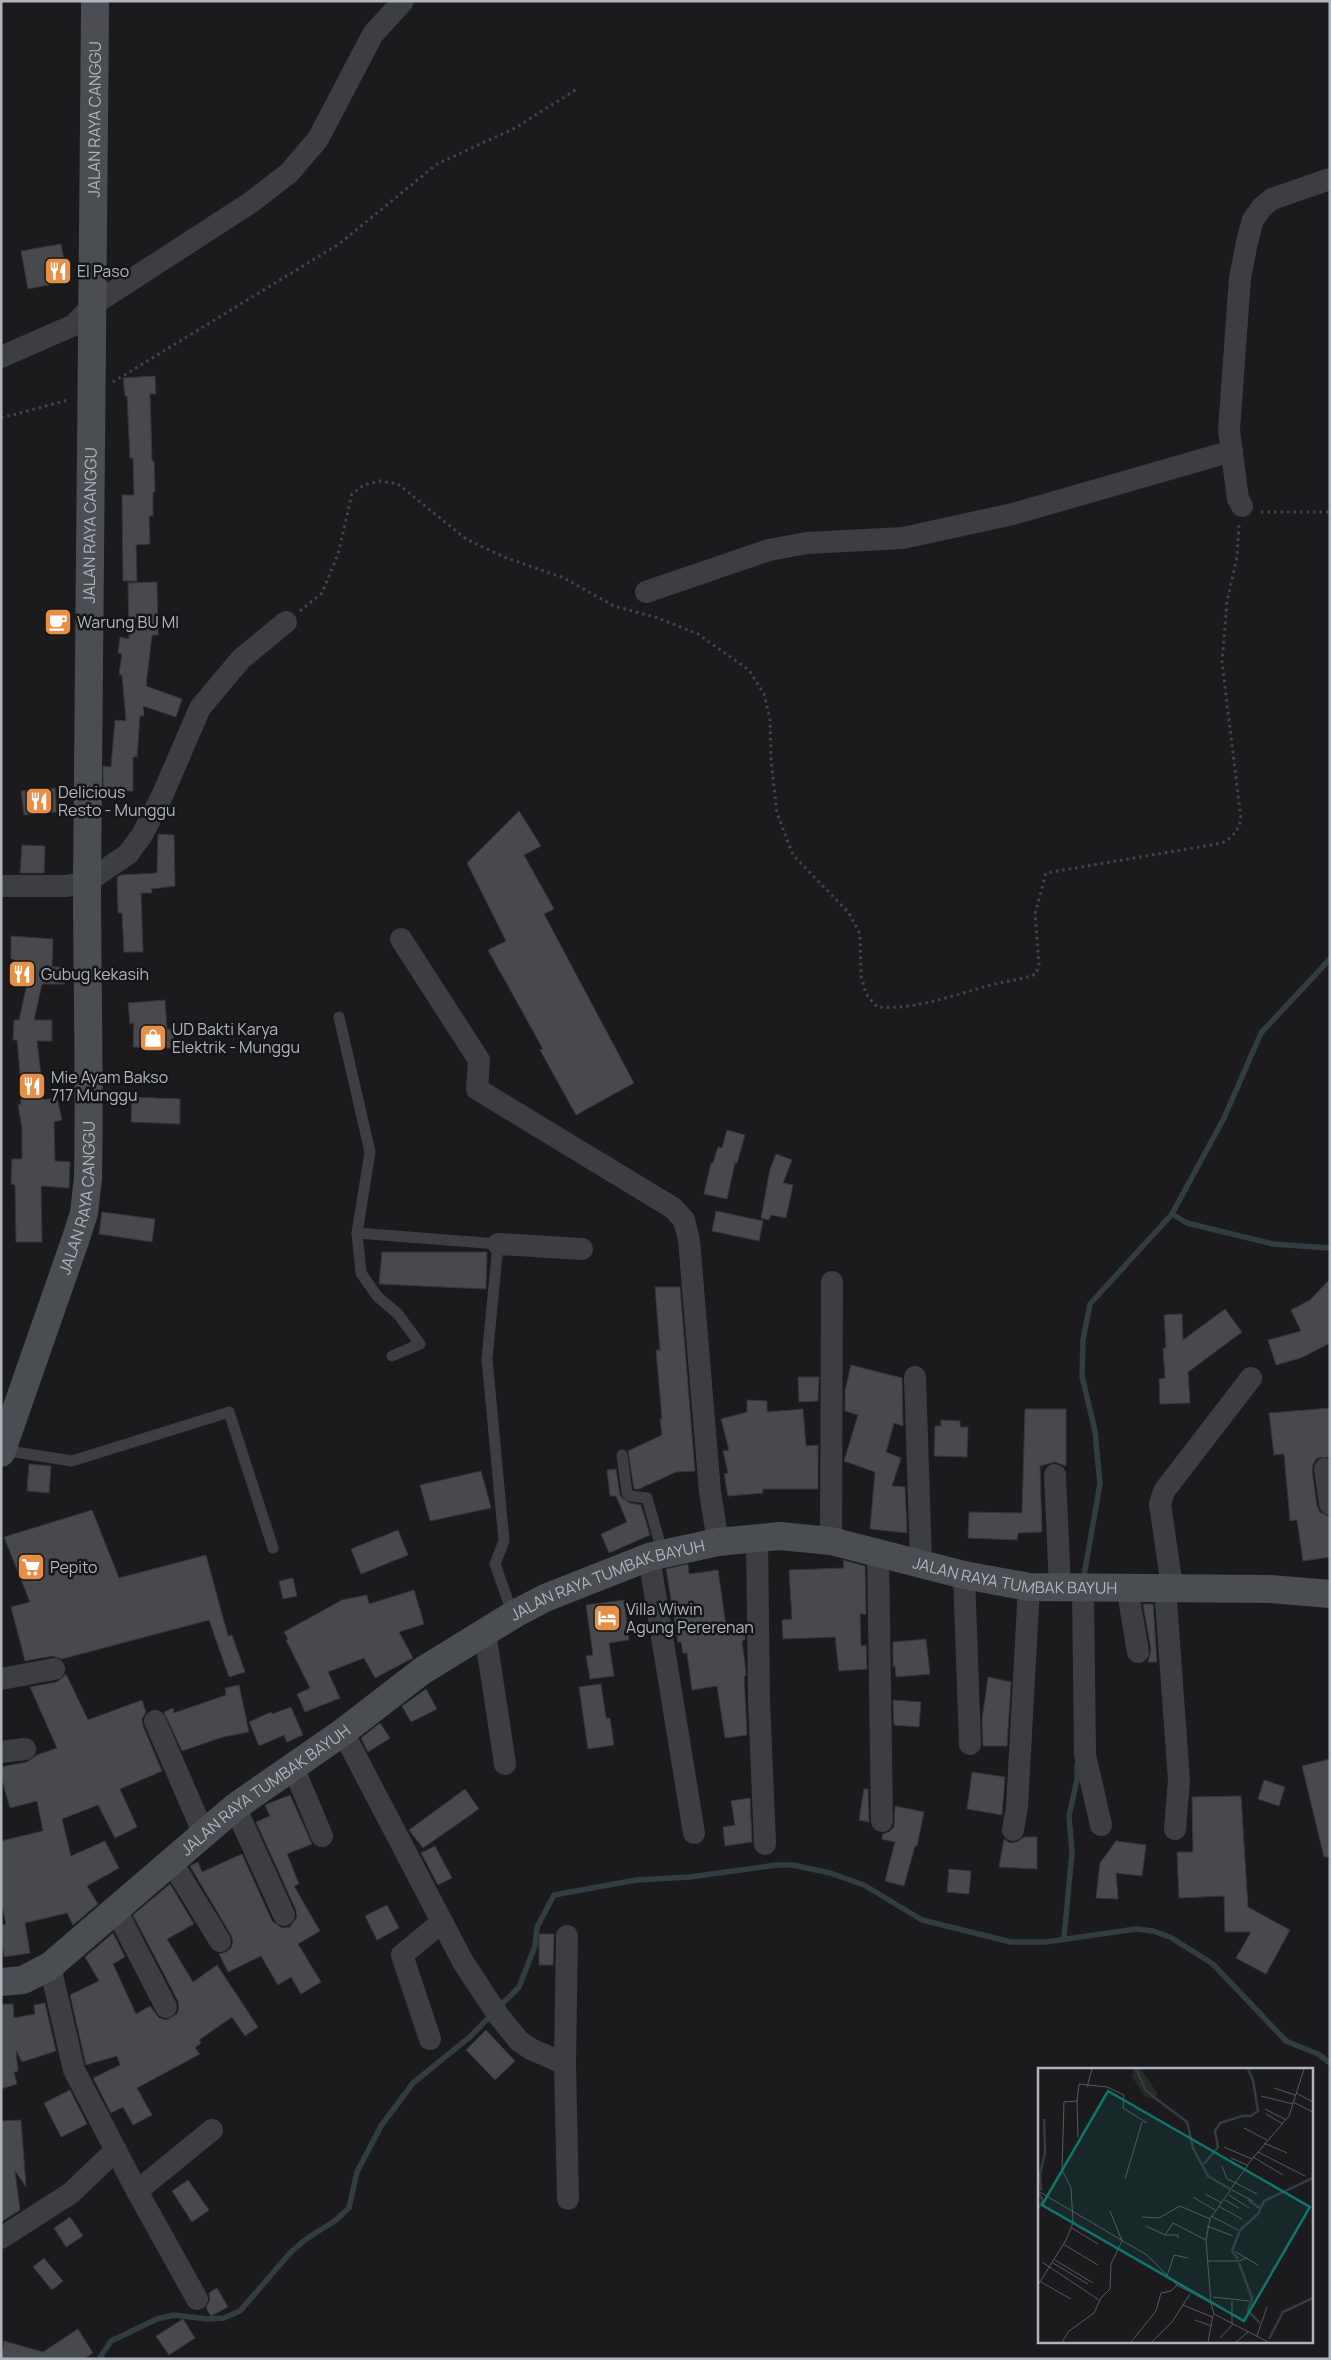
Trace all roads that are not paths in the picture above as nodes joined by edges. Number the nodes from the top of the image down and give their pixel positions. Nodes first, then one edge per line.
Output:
1 (95, 1) edge
2 (403, 1) edge
3 (1330, 179) edge
4 (94, 304) junction
5 (1, 358) edge
6 (1232, 451) junction
7 (1242, 506) road end
8 (646, 592) dead end
9 (286, 622) road end
10 (88, 882) junction
11 (1, 886) edge
12 (400, 939) dead end
13 (339, 1017) dead end
14 (358, 1233) junction
15 (498, 1244) junction
16 (582, 1249) dead end
17 (832, 1282) dead end
18 (392, 1356) dead end
19 (915, 1377) dead end
20 (1251, 1378) dead end
21 (2, 1452) edge
22 (622, 1455) dead end
23 (1325, 1469) dead end
24 (1056, 1475) dead end
25 (1330, 1504) edge
26 (757, 1537) junction
27 (831, 1541) junction
28 (718, 1542) junction
29 (273, 1548) dead end
30 (878, 1553) junction
31 (656, 1555) junction
32 (921, 1564) junction
33 (964, 1575) junction
34 (1127, 1586) junction
35 (1029, 1587) junction
36 (1168, 1587) junction
37 (1071, 1589) junction
38 (1330, 1594) edge
39 (513, 1615) junction
40 (485, 1632) junction
41 (1138, 1652) dead end
42 (54, 1669) dead end
43 (1, 1679) edge
44 (155, 1721) dead end
45 (343, 1732) junction
46 (970, 1744) dead end
47 (24, 1749) dead end
48 (1, 1752) edge
49 (505, 1764) dead end
50 (293, 1766) junction
51 (235, 1807) junction
52 (882, 1821) dead end
53 (1101, 1825) dead end
54 (1013, 1830) dead end
55 (1175, 1830) dead end
56 (694, 1833) dead end
57 (204, 1834) junction
58 (322, 1836) dead end
59 (764, 1844) dead end
60 (171, 1861) junction
61 (116, 1910) junction
62 (284, 1915) dead end
63 (442, 1922) junction
64 (567, 1936) dead end
65 (220, 1941) dead end
66 (50, 1966) junction
67 (1, 1982) edge
68 (166, 2007) dead end
69 (430, 2039) dead end
70 (565, 2064) junction
71 (212, 2130) dead end
72 (116, 2150) junction
73 (137, 2191) junction
74 (568, 2199) dead end
75 (1, 2238) edge
76 (197, 2299) dead end

1 - 4 street, JALAN RAYA CANGGU
2 - 4 street
3 - 6 street
4 - 5 street
4 - 10 street, JALAN RAYA CANGGU
6 - 7 street
6 - 8 street
9 - 10 street
10 - 11 street
10 - 21 street, JALAN RAYA CANGGU
12 - 28 street
13 - 14 lane
14 - 15 lane
14 - 18 lane
15 - 16 street
15 - 39 lane
17 - 27 street
19 - 32 street
20 - 36 street
21 - 29 lane
22 - 31 lane
23 - 25 street
24 - 37 street
26 - 27 street, JALAN RAYA TUMBAK BAYUH
26 - 28 street, JALAN RAYA TUMBAK BAYUH
26 - 59 street
27 - 30 street, JALAN RAYA TUMBAK BAYUH
28 - 31 street, JALAN RAYA TUMBAK BAYUH
30 - 32 street, JALAN RAYA TUMBAK BAYUH
30 - 52 street
31 - 39 street, JALAN RAYA TUMBAK BAYUH
31 - 56 street
32 - 33 street, JALAN RAYA TUMBAK BAYUH
33 - 35 street, JALAN RAYA TUMBAK BAYUH
33 - 46 street
34 - 36 street, JALAN RAYA TUMBAK BAYUH
34 - 37 street, JALAN RAYA TUMBAK BAYUH
34 - 41 street
35 - 37 street, JALAN RAYA TUMBAK BAYUH
35 - 54 street
36 - 38 street, JALAN RAYA TUMBAK BAYUH
36 - 55 street
37 - 53 street
39 - 40 street, JALAN RAYA TUMBAK BAYUH
40 - 45 street, JALAN RAYA TUMBAK BAYUH
40 - 49 street
42 - 43 street
44 - 57 street
45 - 50 street, JALAN RAYA TUMBAK BAYUH
45 - 63 street
47 - 48 street
50 - 51 street, JALAN RAYA TUMBAK BAYUH
50 - 58 street
51 - 57 street, JALAN RAYA TUMBAK BAYUH
51 - 62 street
57 - 60 street, JALAN RAYA TUMBAK BAYUH
60 - 61 street, JALAN RAYA TUMBAK BAYUH
60 - 65 street
61 - 66 street, JALAN RAYA TUMBAK BAYUH
61 - 68 street
63 - 69 street
63 - 70 street
64 - 70 street
66 - 67 street, JALAN RAYA TUMBAK BAYUH
66 - 72 street
70 - 74 street
71 - 73 street
72 - 73 street
72 - 75 street
73 - 76 street

